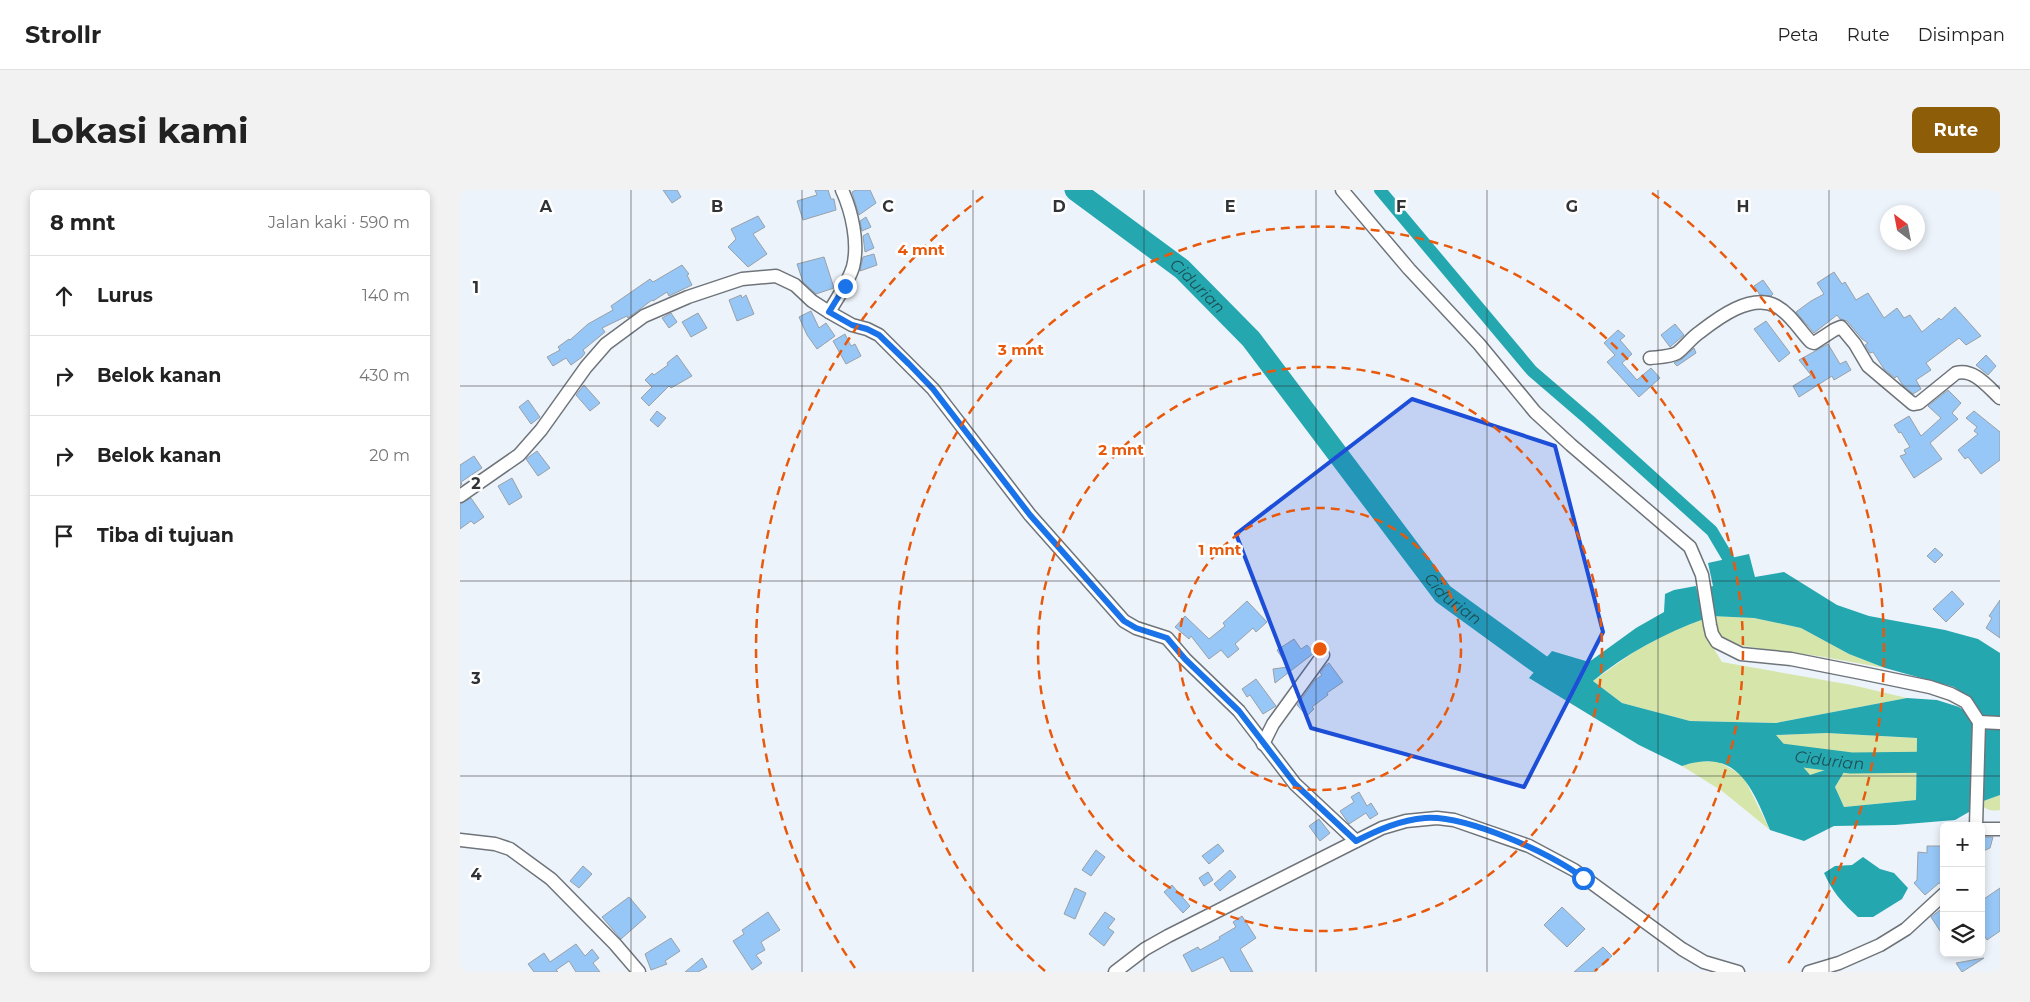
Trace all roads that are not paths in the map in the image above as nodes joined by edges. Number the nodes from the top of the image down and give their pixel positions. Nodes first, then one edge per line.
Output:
1 (842, 190) edge
2 (1342, 190) edge
3 (829, 312) junction
4 (1650, 358) dead end
5 (2000, 398) edge
6 (460, 496) edge
7 (1322, 655) dead end
8 (2000, 723) edge
9 (1978, 726) junction
10 (1263, 744) junction
11 (1976, 821) edge
12 (1985, 829) edge
13 (2000, 829) edge
14 (460, 840) edge
15 (1356, 841) junction
16 (1940, 898) edge
17 (639, 972) edge
18 (1115, 972) edge
19 (1738, 972) edge
20 (1809, 972) edge

1 - 3 street
2 - 9 street
3 - 6 street
3 - 10 street
4 - 5 street
7 - 10 street
8 - 9 street
9 - 11 street
10 - 15 street
12 - 13 street
14 - 17 street
15 - 18 street
15 - 19 street
16 - 20 street

